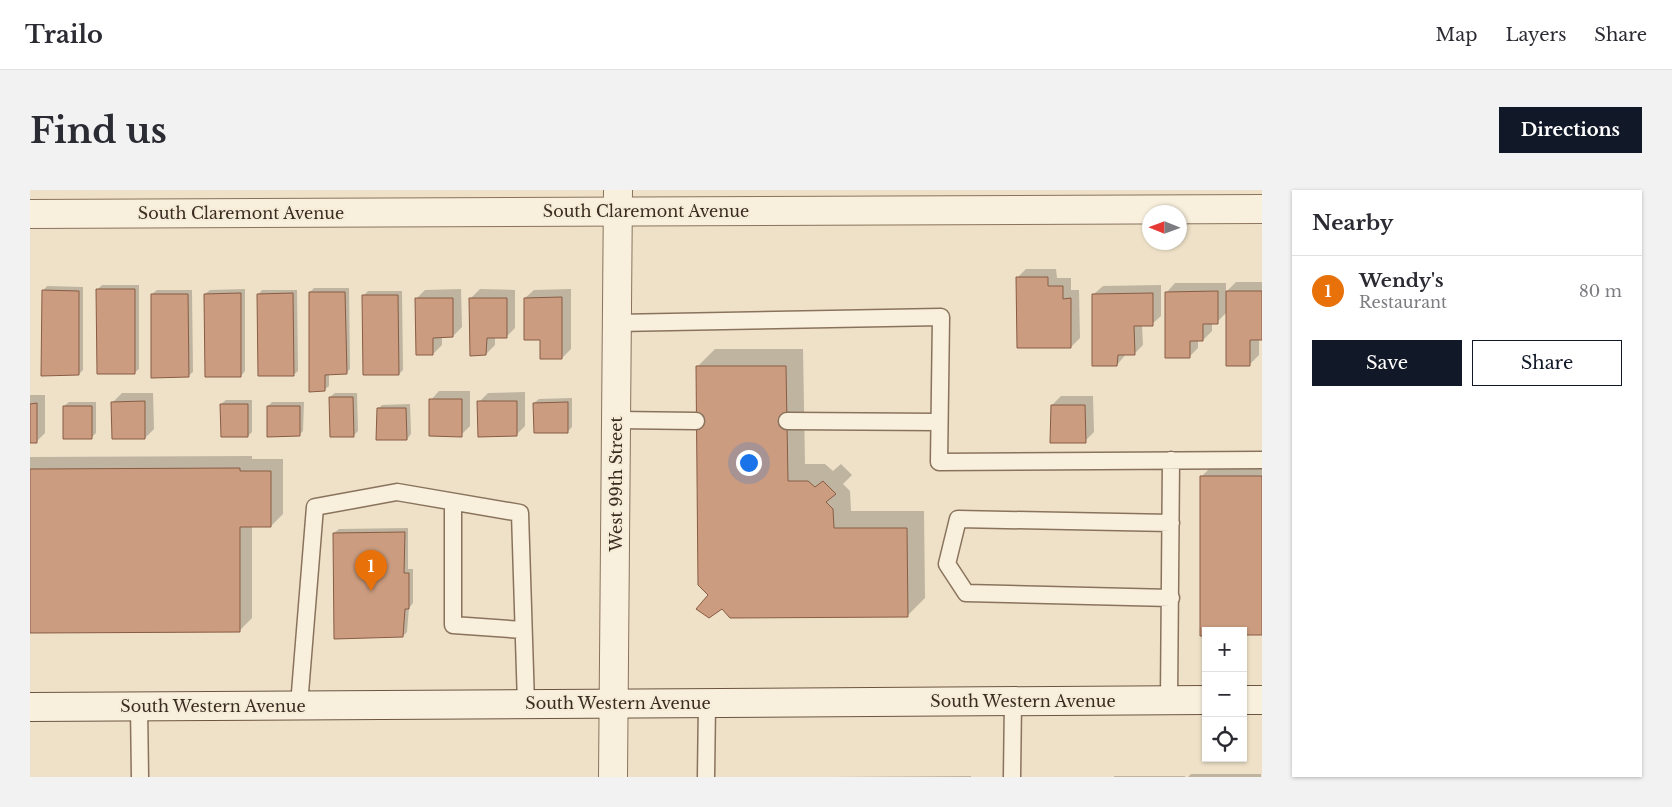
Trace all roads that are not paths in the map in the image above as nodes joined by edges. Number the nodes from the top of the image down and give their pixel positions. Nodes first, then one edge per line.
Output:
1 (618, 201) edge
2 (1262, 209) edge
3 (30, 214) edge
4 (617, 322) junction
5 (616, 420) junction
6 (696, 421) dead end
7 (787, 421) dead end
8 (939, 422) junction
9 (1170, 460) junction
10 (1262, 460) edge
11 (453, 502) junction
12 (1170, 523) junction
13 (1171, 598) junction
14 (523, 630) junction
15 (1169, 700) junction
16 (1202, 700) edge
17 (1247, 700) edge
18 (1262, 700) edge
19 (1013, 701) junction
20 (614, 703) junction
21 (707, 703) junction
22 (526, 704) junction
23 (299, 705) junction
24 (140, 706) junction
25 (30, 707) edge
26 (140, 777) edge
27 (613, 777) edge
28 (706, 777) edge
29 (1012, 777) edge

1 - 2 street, South Claremont Avenue
1 - 3 street, South Claremont Avenue
1 - 4 street, West 99th Street
4 - 5 street, West 99th Street
4 - 8 lane
5 - 6 lane
5 - 20 street, West 99th Street
7 - 8 lane
8 - 9 lane
9 - 10 lane
9 - 12 lane
11 - 14 lane
11 - 14 lane
11 - 23 lane
12 - 13 lane
12 - 13 lane
13 - 15 lane
14 - 22 lane
15 - 16 street, South Western Avenue
15 - 19 street, South Western Avenue
17 - 18 street
19 - 21 street, South Western Avenue
19 - 29 lane
20 - 21 street, South Western Avenue
20 - 22 street, South Western Avenue
20 - 27 street, West 99th Street
21 - 28 lane
22 - 23 street, South Western Avenue
23 - 24 street, South Western Avenue
24 - 25 street, South Western Avenue
24 - 26 lane

